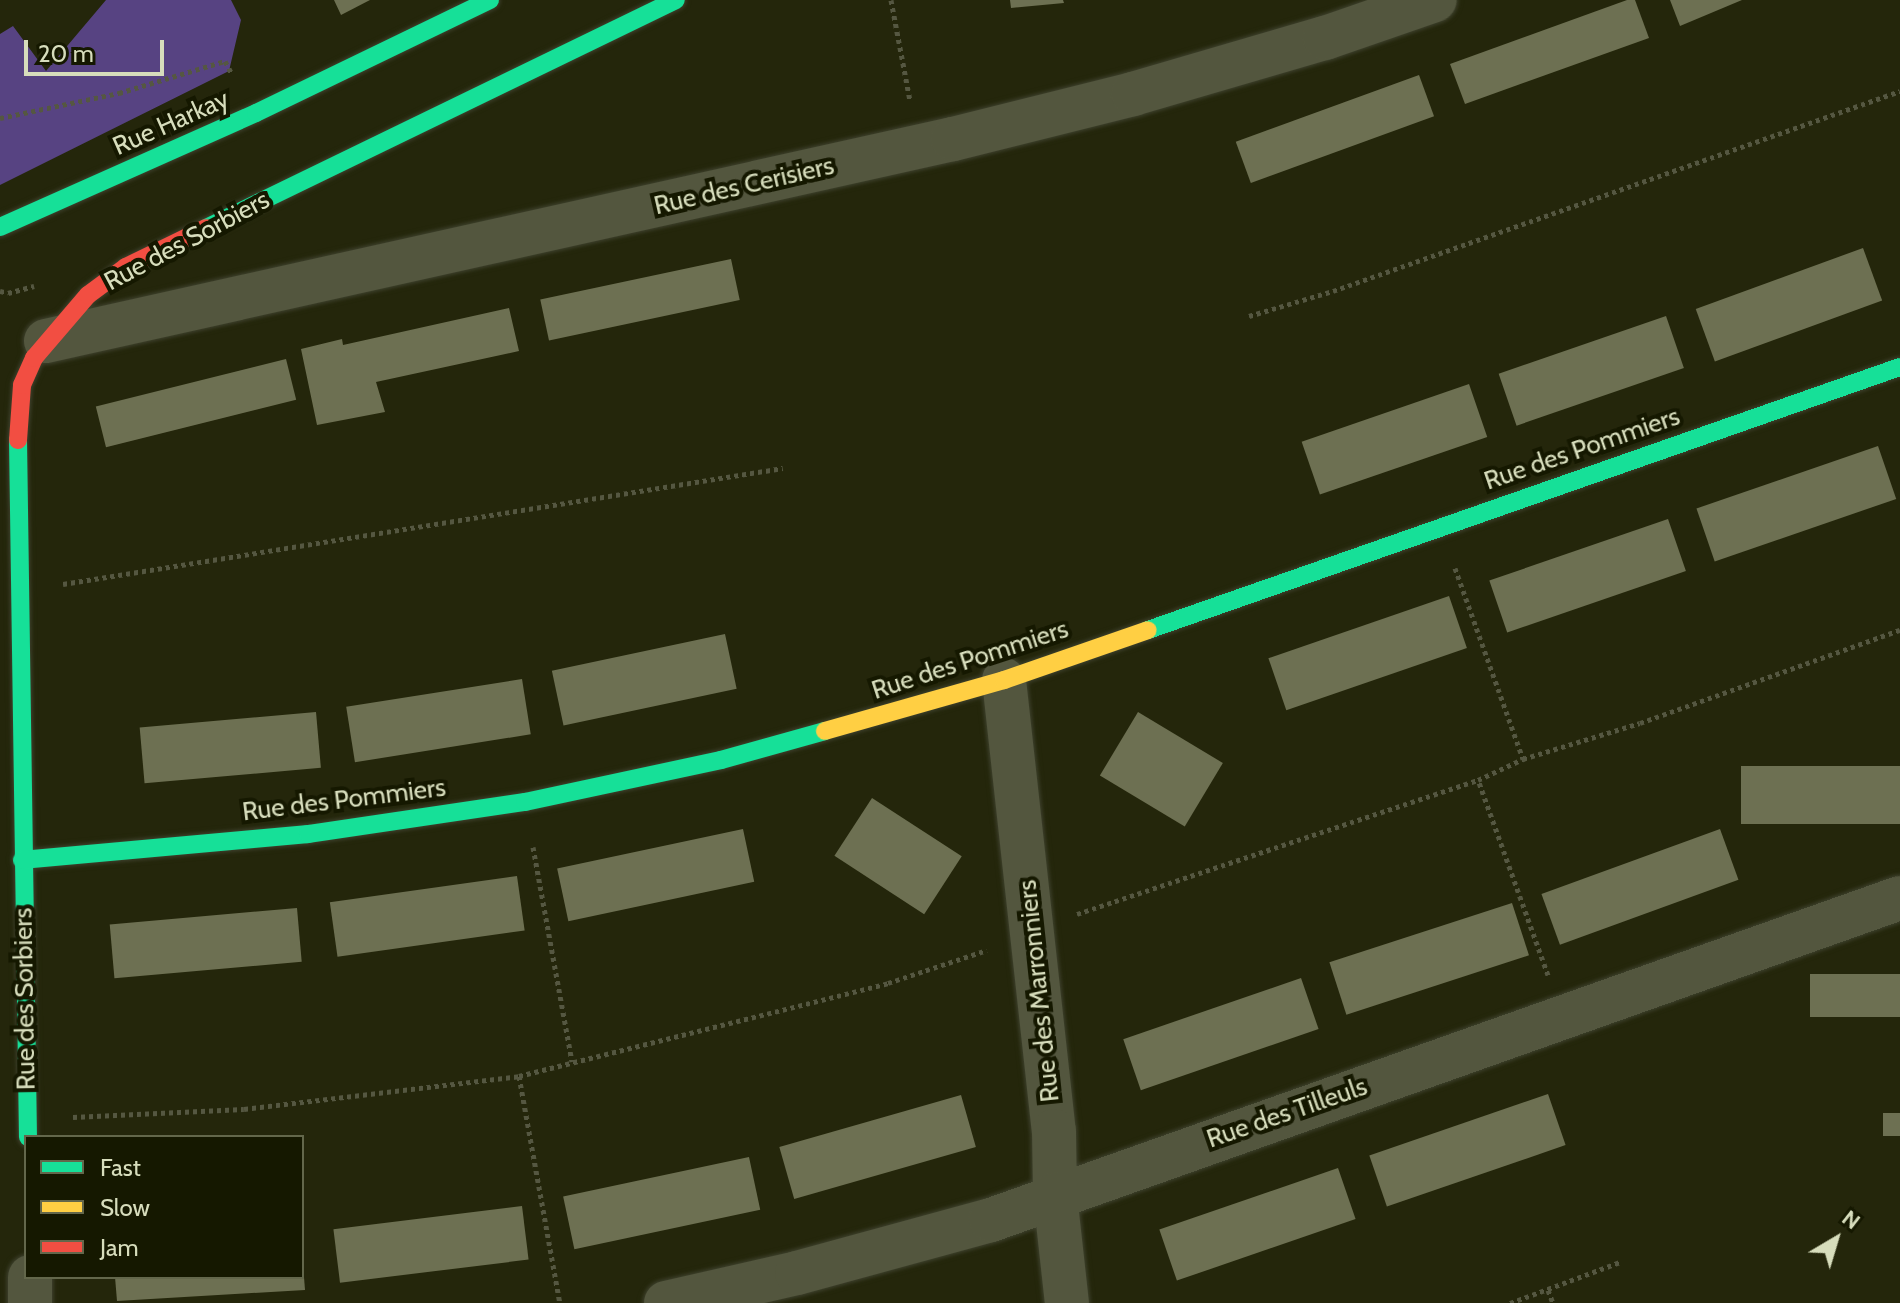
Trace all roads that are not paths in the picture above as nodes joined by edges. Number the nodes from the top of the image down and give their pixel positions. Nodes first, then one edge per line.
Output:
1 (490, 0) edge
2 (676, 0) edge
3 (1435, 0) edge
4 (0, 227) edge
5 (46, 341) junction
6 (1900, 367) edge
7 (1004, 680) junction
8 (22, 860) junction
9 (1900, 898) edge
10 (28, 1135) edge
11 (1055, 1195) junction
12 (30, 1279) edge
13 (30, 1303) edge
14 (666, 1303) edge
15 (1067, 1303) edge

1 - 4 street, Rue Harkay
2 - 5 street, Rue des Sorbiers
3 - 5 street, Rue des Cerisiers
5 - 8 street, Rue des Sorbiers
6 - 7 street, Rue des Pommiers
7 - 8 street, Rue des Pommiers
7 - 11 street, Rue des Marronniers
8 - 10 street, Rue des Sorbiers
9 - 11 street, Rue des Tilleuls
11 - 14 street, Rue des Tilleuls
11 - 15 street, Rue des Marronniers
12 - 13 street

